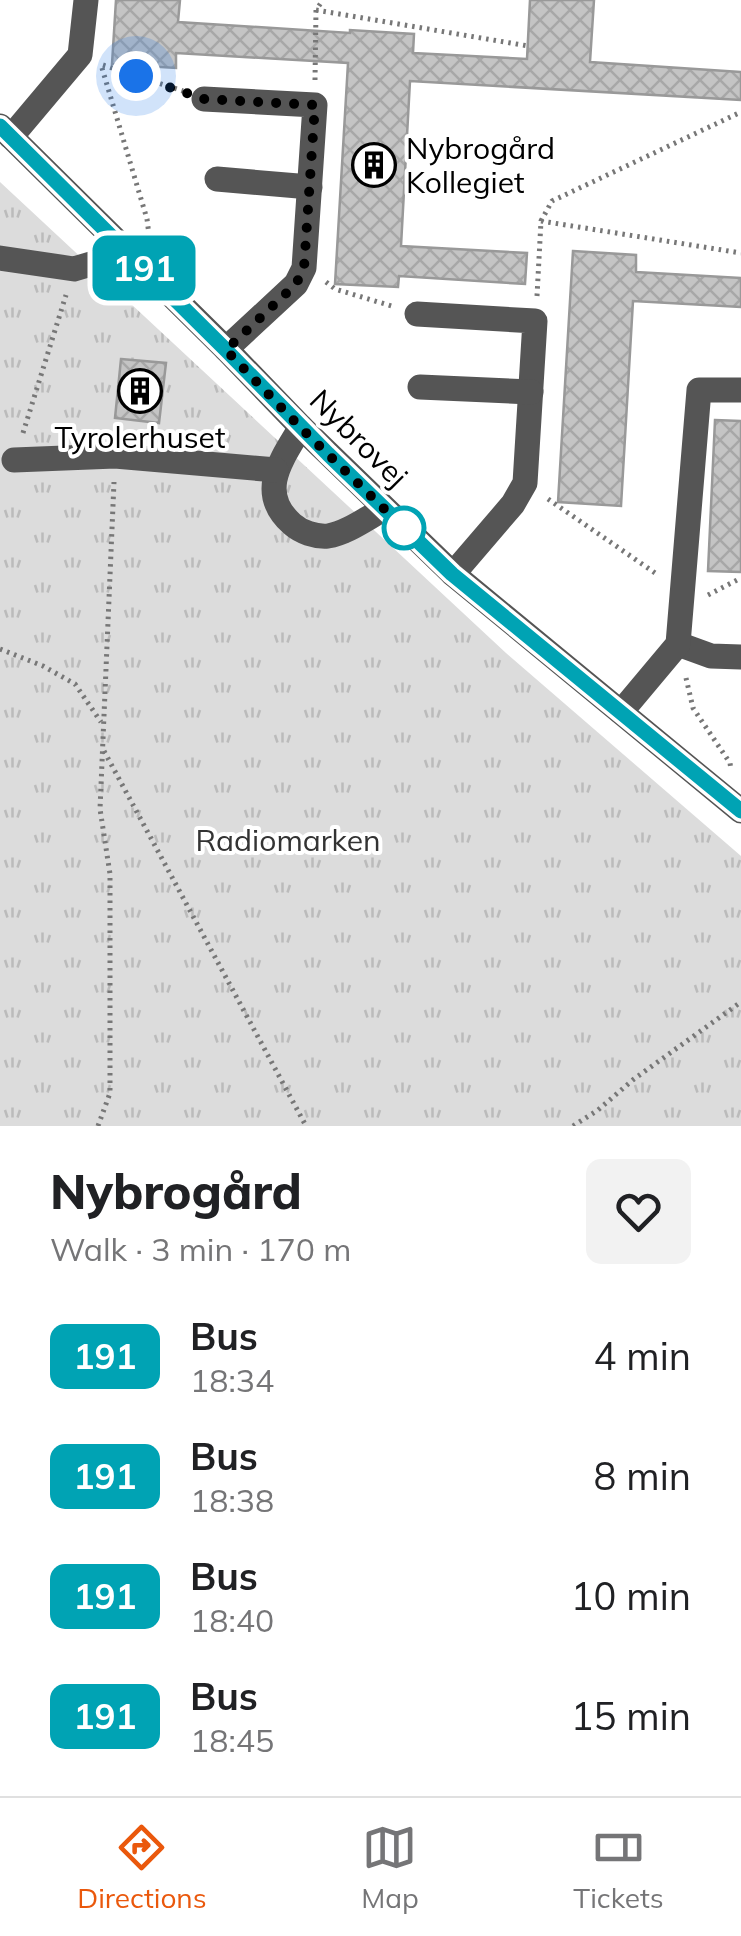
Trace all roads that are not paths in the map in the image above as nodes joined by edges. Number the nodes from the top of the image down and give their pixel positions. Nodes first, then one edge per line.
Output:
1 (86, 0) edge
2 (204, 99) road end
3 (6, 132) edge
4 (217, 179) dead end
5 (310, 187) junction
6 (120, 244) junction
7 (0, 258) edge
8 (417, 314) road end
9 (226, 350) junction
10 (420, 387) dead end
11 (741, 390) edge
12 (530, 392) junction
13 (300, 427) junction
14 (14, 460) road end
15 (276, 470) junction
16 (384, 510) junction
17 (452, 574) junction
18 (678, 644) junction
19 (741, 657) edge
20 (621, 712) junction
21 (739, 809) edge

1 - 3 street
2 - 5 street
3 - 6 street, Nybrovej
4 - 5 street
5 - 9 street
6 - 7 street
6 - 9 street, Nybrovej
8 - 12 street
9 - 13 street, Nybrovej
10 - 12 street
11 - 18 street
12 - 17 street
13 - 15 street
13 - 16 street, Nybrovej
14 - 15 street
15 - 16 street
16 - 17 street, Nybrovej
17 - 20 street, Nybrovej
18 - 19 street
18 - 20 street
20 - 21 street, Nybrovej

